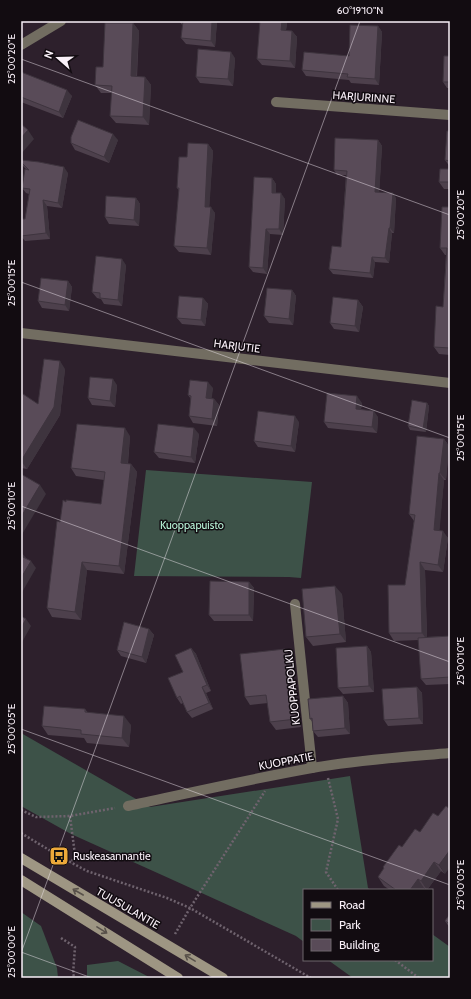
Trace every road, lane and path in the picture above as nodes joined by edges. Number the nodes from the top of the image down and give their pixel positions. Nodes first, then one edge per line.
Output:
1 (61, 21) edge
2 (21, 46) edge
3 (276, 102) dead end
4 (450, 115) edge
5 (21, 333) edge
6 (450, 383) edge
7 (295, 604) dead end
8 (450, 753) edge
9 (325, 766) junction
10 (312, 768) junction
11 (275, 775) junction
12 (128, 806) joint
13 (21, 810) edge
14 (70, 816) junction
15 (21, 832) edge
16 (21, 858) edge
17 (71, 862) junction
18 (21, 880) edge
19 (337, 889) edge
20 (190, 908) junction
21 (174, 936) dead end
22 (61, 938) dead end
23 (396, 961) edge
24 (74, 978) edge
25 (178, 978) edge
26 (224, 978) edge
27 (311, 978) edge
28 (418, 978) edge

1 - 2 street
3 - 4 street, HARJURINNE
5 - 6 street, HARJUTIE
7 - 10 street, KUOPPAPOLKU
8 - 9 street, KUOPPATIE
9 - 10 street, KUOPPATIE
9 - 19 path
10 - 11 street, KUOPPATIE
11 - 12 street, KUOPPATIE
11 - 20 path
12 - 14 path
13 - 14 path
14 - 17 path
15 - 17 path
26 -> 16 main road, TUUSULANTIE
17 - 20 path
18 -> 25 main road
20 - 21 path
20 - 27 path
22 - 24 path
23 - 28 path

